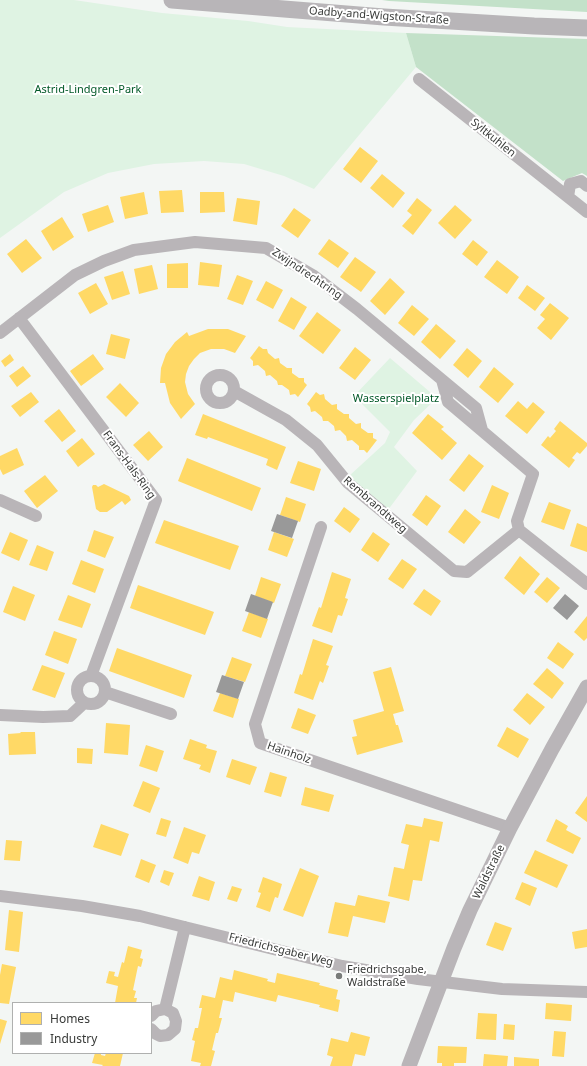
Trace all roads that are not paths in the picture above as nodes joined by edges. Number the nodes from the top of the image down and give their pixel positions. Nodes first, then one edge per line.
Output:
1 (172, 0) edge
2 (587, 28) edge
3 (419, 78) dead end
4 (587, 186) edge
5 (568, 197) junction
6 (587, 212) edge
7 (19, 318) junction
8 (0, 333) edge
9 (234, 391) dead end
10 (0, 500) edge
11 (36, 516) dead end
12 (321, 527) dead end
13 (519, 530) junction
14 (587, 584) edge
15 (91, 676) junction
16 (587, 687) edge
17 (105, 692) junction
18 (84, 703) junction
19 (171, 714) dead end
20 (0, 715) edge
21 (510, 828) junction
22 (0, 896) edge
23 (185, 927) junction
24 (441, 983) junction
25 (587, 992) edge
26 (165, 1009) junction
27 (152, 1015) edge
28 (152, 1029) edge
29 (409, 1066) edge

1 - 2 main road, Oadby-and-Wigston-Straße
3 - 5 street, Syltkuhlen
4 - 5 street
5 - 6 street, Syltkuhlen
7 - 8 street, Zwijndrechtring
7 - 13 street, Zwijndrechtring
7 - 15 street, Frans-Hals-Ring
9 - 13 street, Rembrandtweg
10 - 11 street
12 - 21 street, Hainholz
13 - 14 street
15 - 17 street
15 - 18 street, Frans-Hals-Ring
16 - 21 street, Waldstraße
17 - 18 street
17 - 19 street
18 - 20 street
21 - 24 street, Waldstraße
22 - 23 street, Friedrichsgaber Weg
23 - 24 street, Friedrichsgaber Weg
23 - 26 street
24 - 25 street, Friedrichsgaber Weg
24 - 29 street, Waldstraße
26 - 27 street
26 - 28 street

